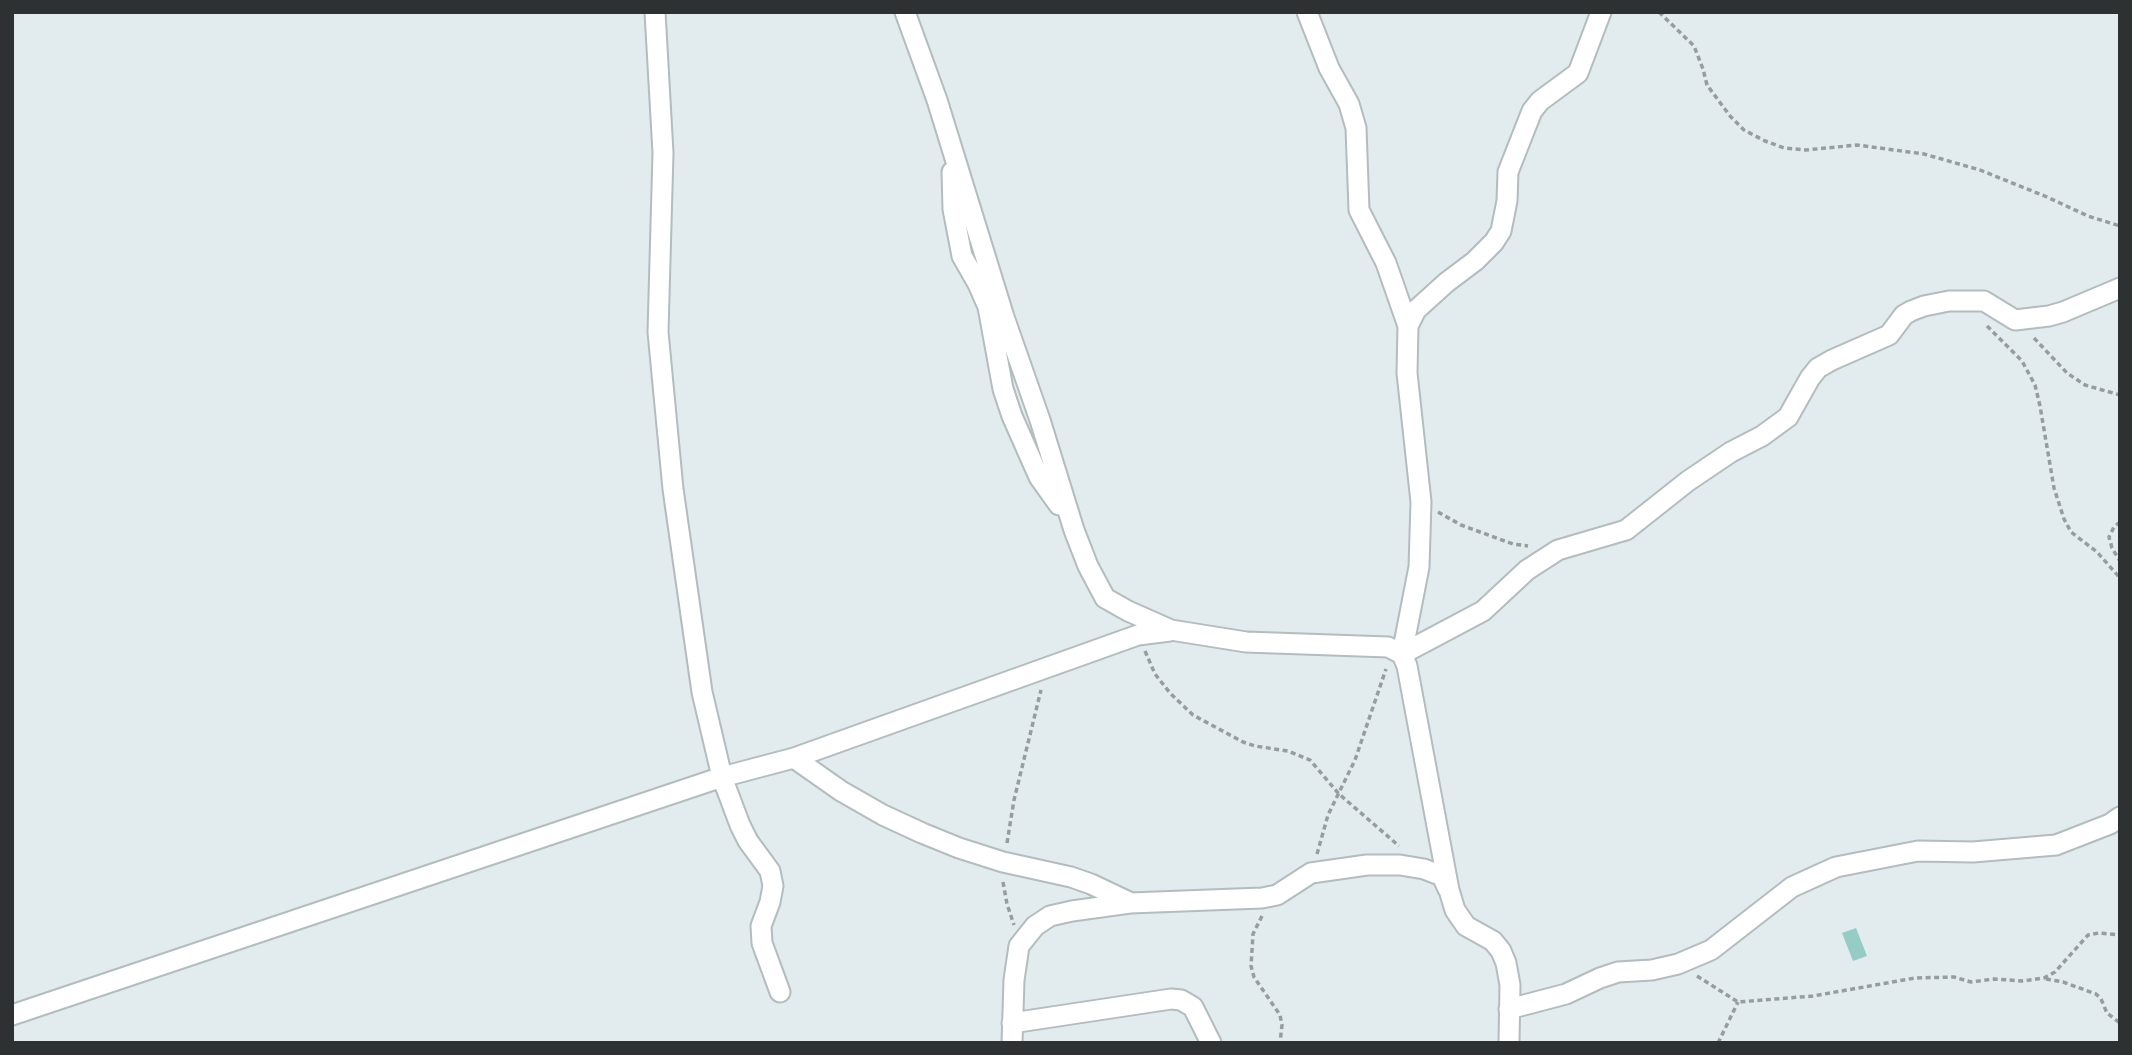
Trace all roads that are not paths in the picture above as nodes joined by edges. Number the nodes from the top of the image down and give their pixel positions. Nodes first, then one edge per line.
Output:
1 (655, 12) edge
2 (905, 12) edge
3 (1307, 12) edge
4 (1601, 12) edge
5 (2120, 288) edge
6 (1408, 326) junction
7 (1105, 598) junction
8 (1171, 630) junction
9 (1138, 635) junction
10 (1395, 650) junction
11 (794, 758) junction
12 (722, 777) junction
13 (2120, 817) edge
14 (1449, 890) junction
15 (1129, 903) junction
16 (780, 992) dead end
17 (1509, 1009) junction
18 (12, 1015) edge
19 (1012, 1033) edge
20 (1211, 1043) edge
21 (1509, 1043) edge

1 - 12 street
2 - 7 street
3 - 6 street
4 - 6 street
5 - 10 street
6 - 10 street
7 - 8 street
7 - 9 street
8 - 9 street
8 - 10 street
9 - 11 street
10 - 14 street
11 - 12 street
11 - 15 street
12 - 16 street
12 - 18 street
13 - 17 street
14 - 15 street
14 - 17 street
15 - 19 street
17 - 21 street
19 - 20 street

